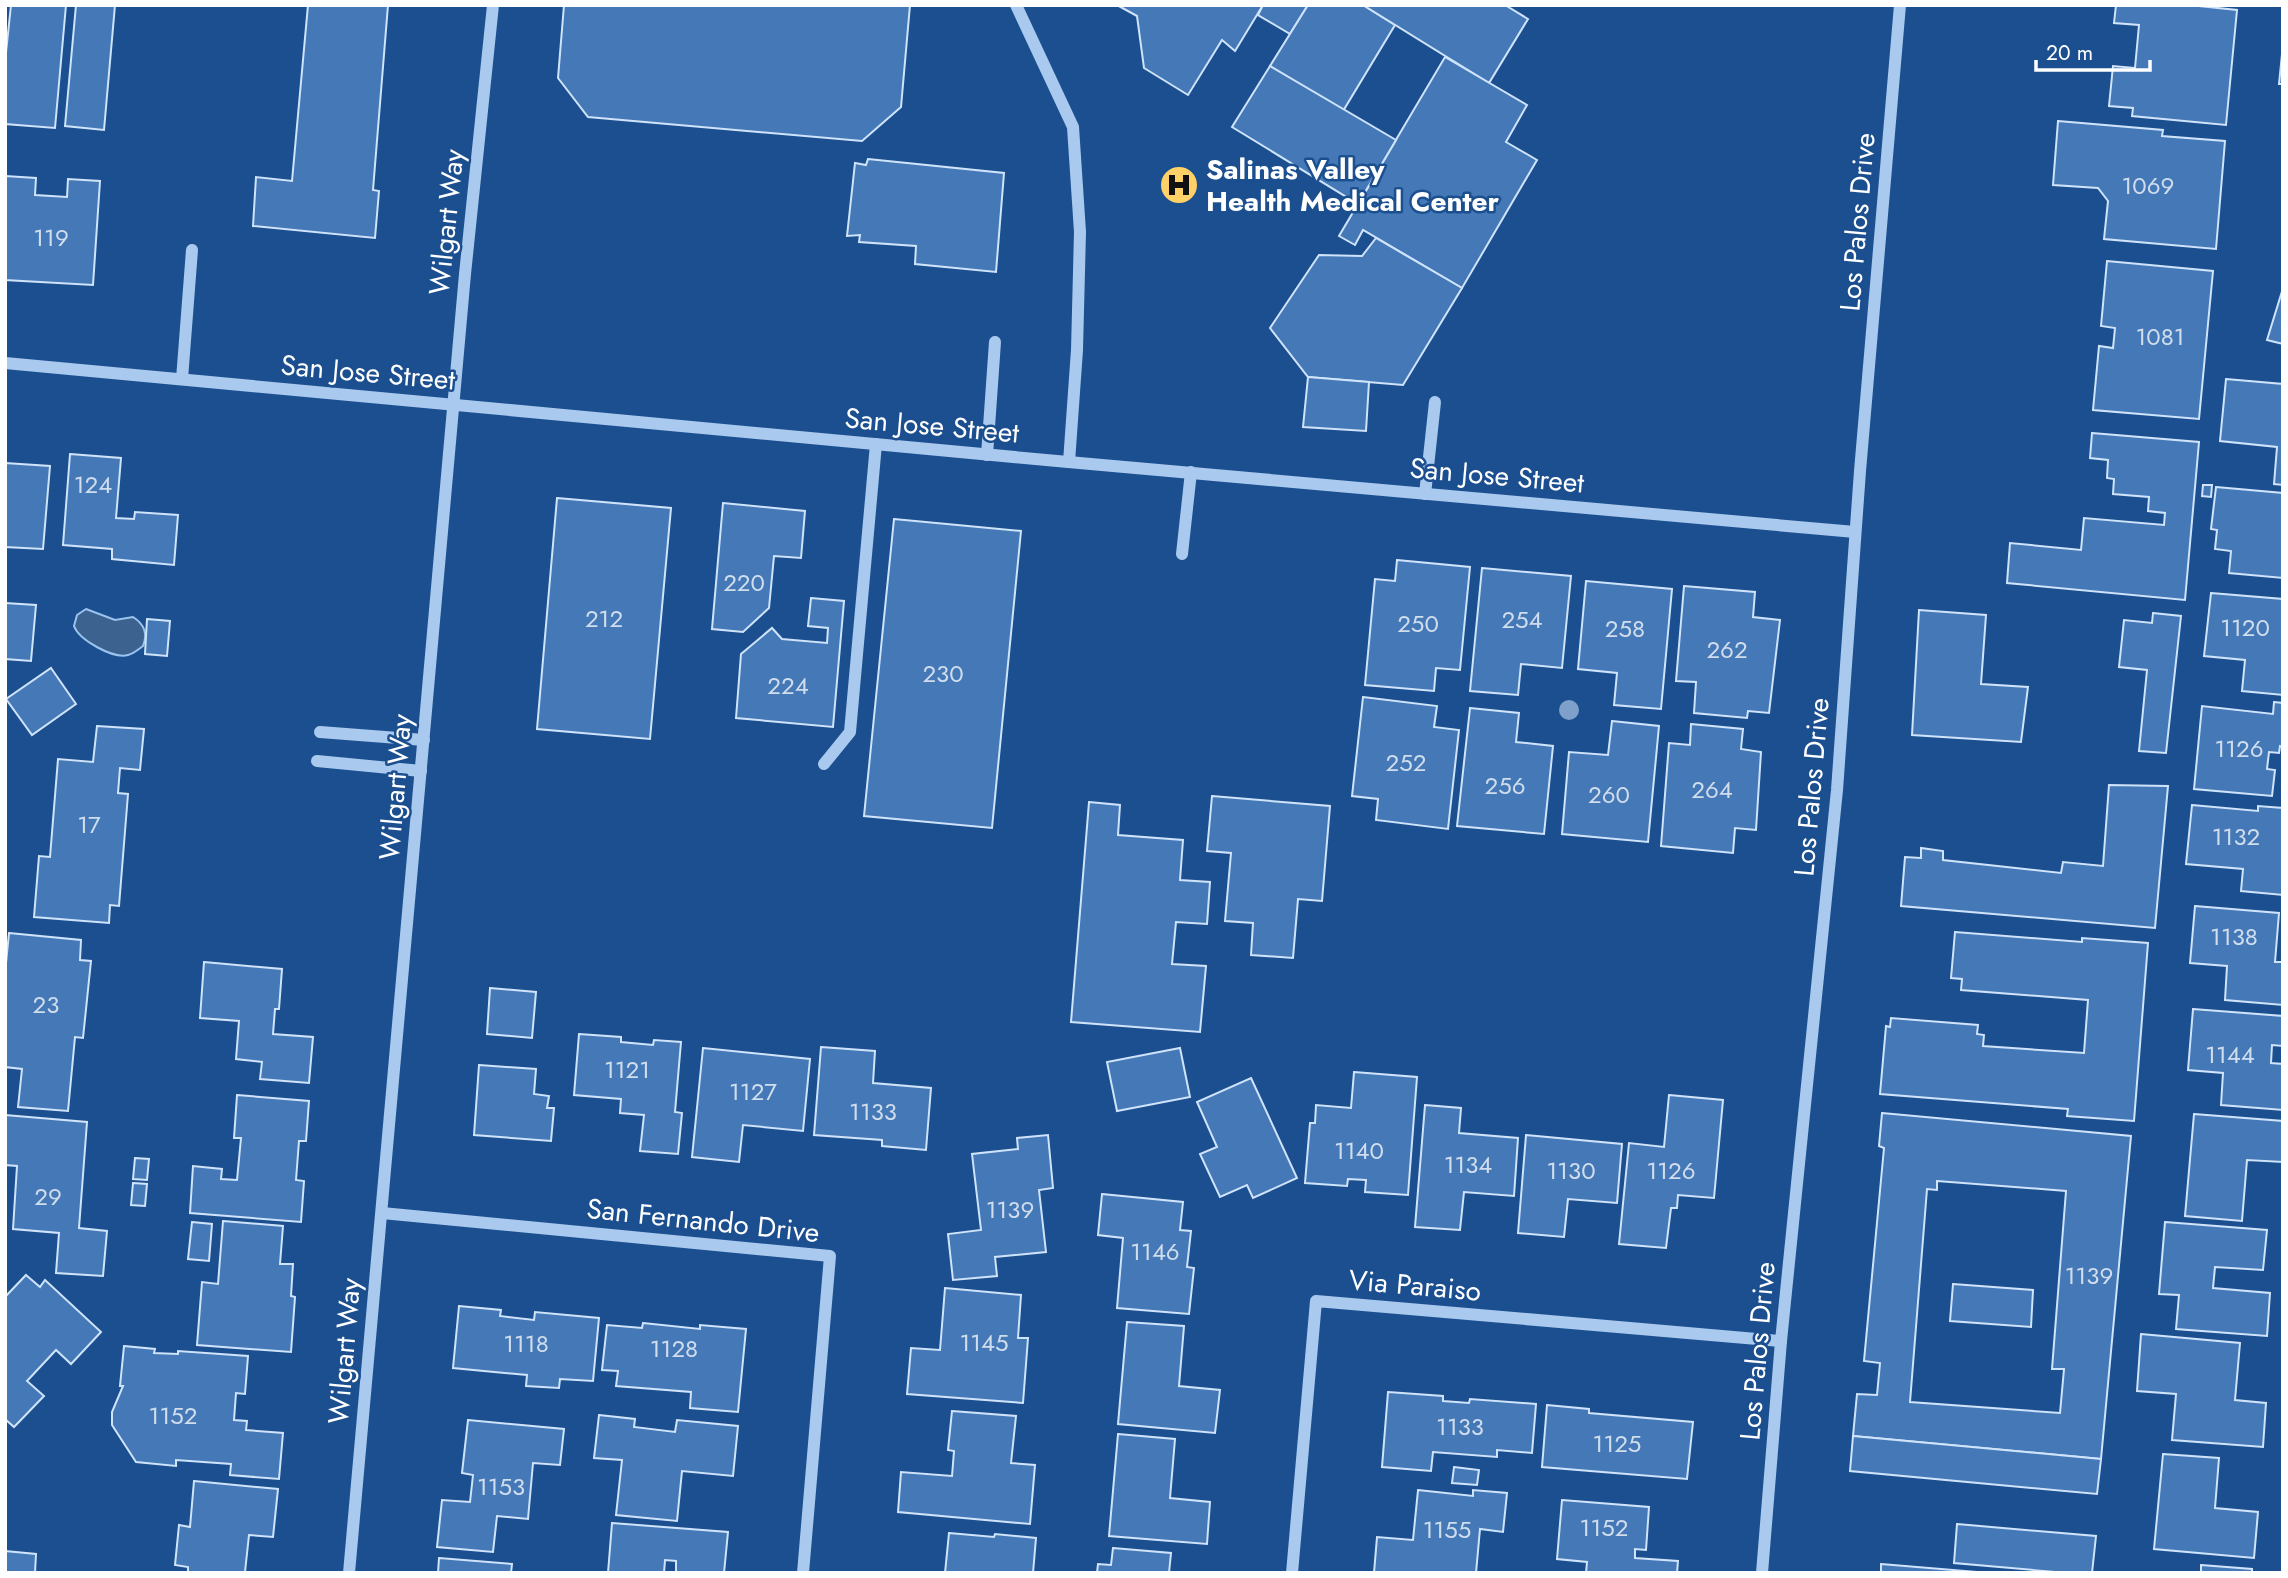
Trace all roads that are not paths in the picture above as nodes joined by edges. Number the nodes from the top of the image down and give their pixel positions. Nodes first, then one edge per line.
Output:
1 (493, 5) edge
2 (1016, 5) edge
3 (1900, 5) edge
4 (192, 250) dead end
5 (995, 342) dead end
6 (5, 363) edge
7 (182, 379) junction
8 (1435, 402) dead end
9 (453, 405) junction
10 (876, 444) junction
11 (987, 455) junction
12 (1069, 462) junction
13 (1191, 472) junction
14 (1425, 494) junction
15 (1855, 532) junction
16 (1182, 554) dead end
17 (320, 732) dead end
18 (425, 740) junction
19 (317, 761) dead end
20 (824, 764) dead end
21 (421, 771) junction
22 (382, 1213) junction
23 (1781, 1341) junction
24 (349, 1573) edge
25 (803, 1573) edge
26 (1292, 1573) edge
27 (1762, 1573) edge

1 - 9 street, Wilgart Way
2 - 12 street
3 - 15 street, Los Palos Drive
4 - 7 street
5 - 11 street
6 - 7 street, San Jose Street
7 - 9 street, San Jose Street
8 - 14 street
9 - 10 street, San Jose Street
9 - 18 street, Wilgart Way
10 - 11 street, San Jose Street
10 - 20 street
11 - 12 street, San Jose Street
12 - 13 street, San Jose Street
13 - 14 street, San Jose Street
13 - 16 street
14 - 15 street, San Jose Street
15 - 23 street, Los Palos Drive
17 - 18 street
18 - 21 street, Wilgart Way
19 - 21 street
21 - 22 street, Wilgart Way
22 - 24 street, Wilgart Way
22 - 25 street, San Fernando Drive
23 - 26 street, Via Paraiso
23 - 27 street, Los Palos Drive

